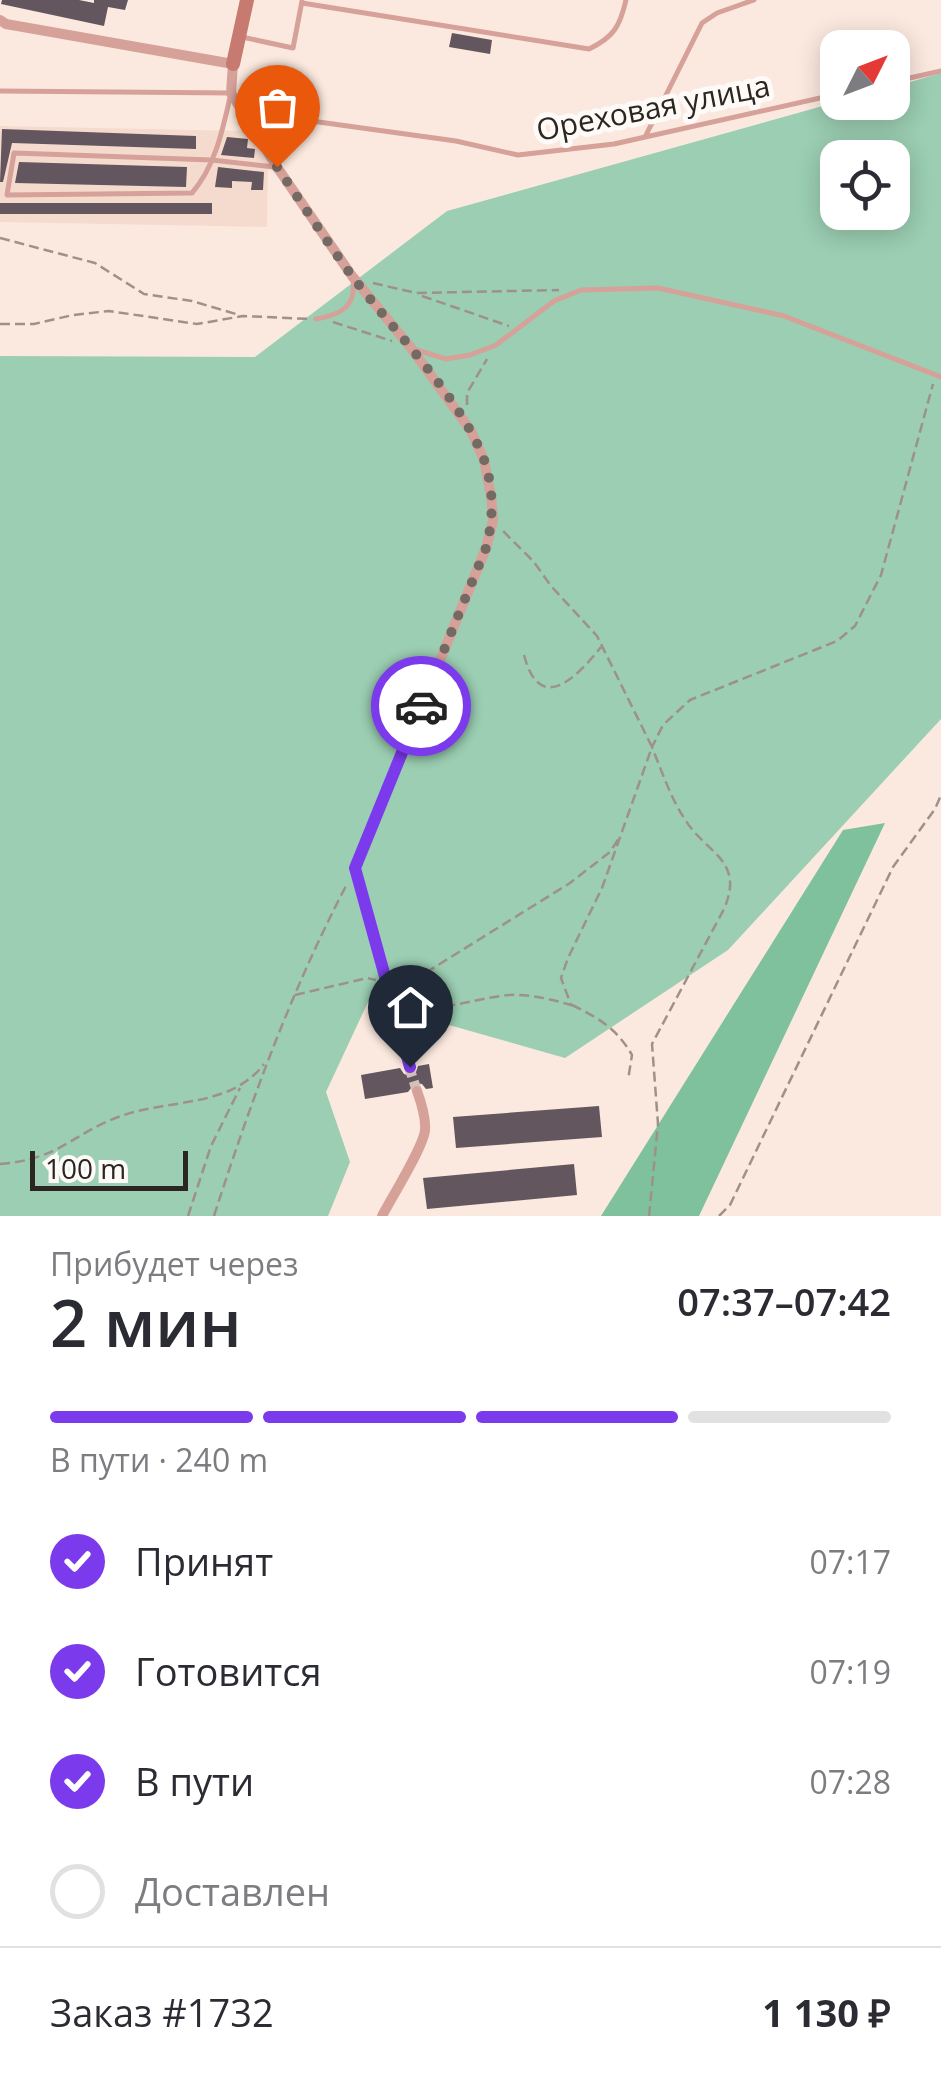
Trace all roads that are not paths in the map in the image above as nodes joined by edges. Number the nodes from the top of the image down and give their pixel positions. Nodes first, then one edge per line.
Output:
1 (247, 0) edge
2 (626, 0) edge
3 (754, 0) edge
4 (302, 1) edge
5 (0, 20) edge
6 (240, 36) junction
7 (234, 64) junction
8 (941, 71) edge
9 (910, 78) edge
10 (0, 91) edge
11 (231, 93) junction
12 (820, 98) edge
13 (240, 108) junction
14 (645, 137) junction
15 (212, 160) junction
16 (277, 167) junction
17 (352, 276) junction
18 (316, 319) road end
19 (411, 348) junction
20 (938, 376) edge
21 (410, 1067) tunnel mouth
22 (417, 1091) tunnel mouth
23 (382, 1216) edge

1 - 6 street
2 - 4 lane
3 - 14 lane
4 - 6 lane
5 - 7 street
6 - 7 street
7 - 11 street
8 - 9 lane
10 - 11 lane
11 - 13 street
11 - 15 lane
12 - 14 lane, Ореховая улица
13 - 14 lane, Ореховая улица
13 - 16 street
15 - 15 lane
15 - 16 lane
16 - 17 street
17 - 18 lane
17 - 19 street
19 - 20 lane
19 - 21 street
22 - 23 street

